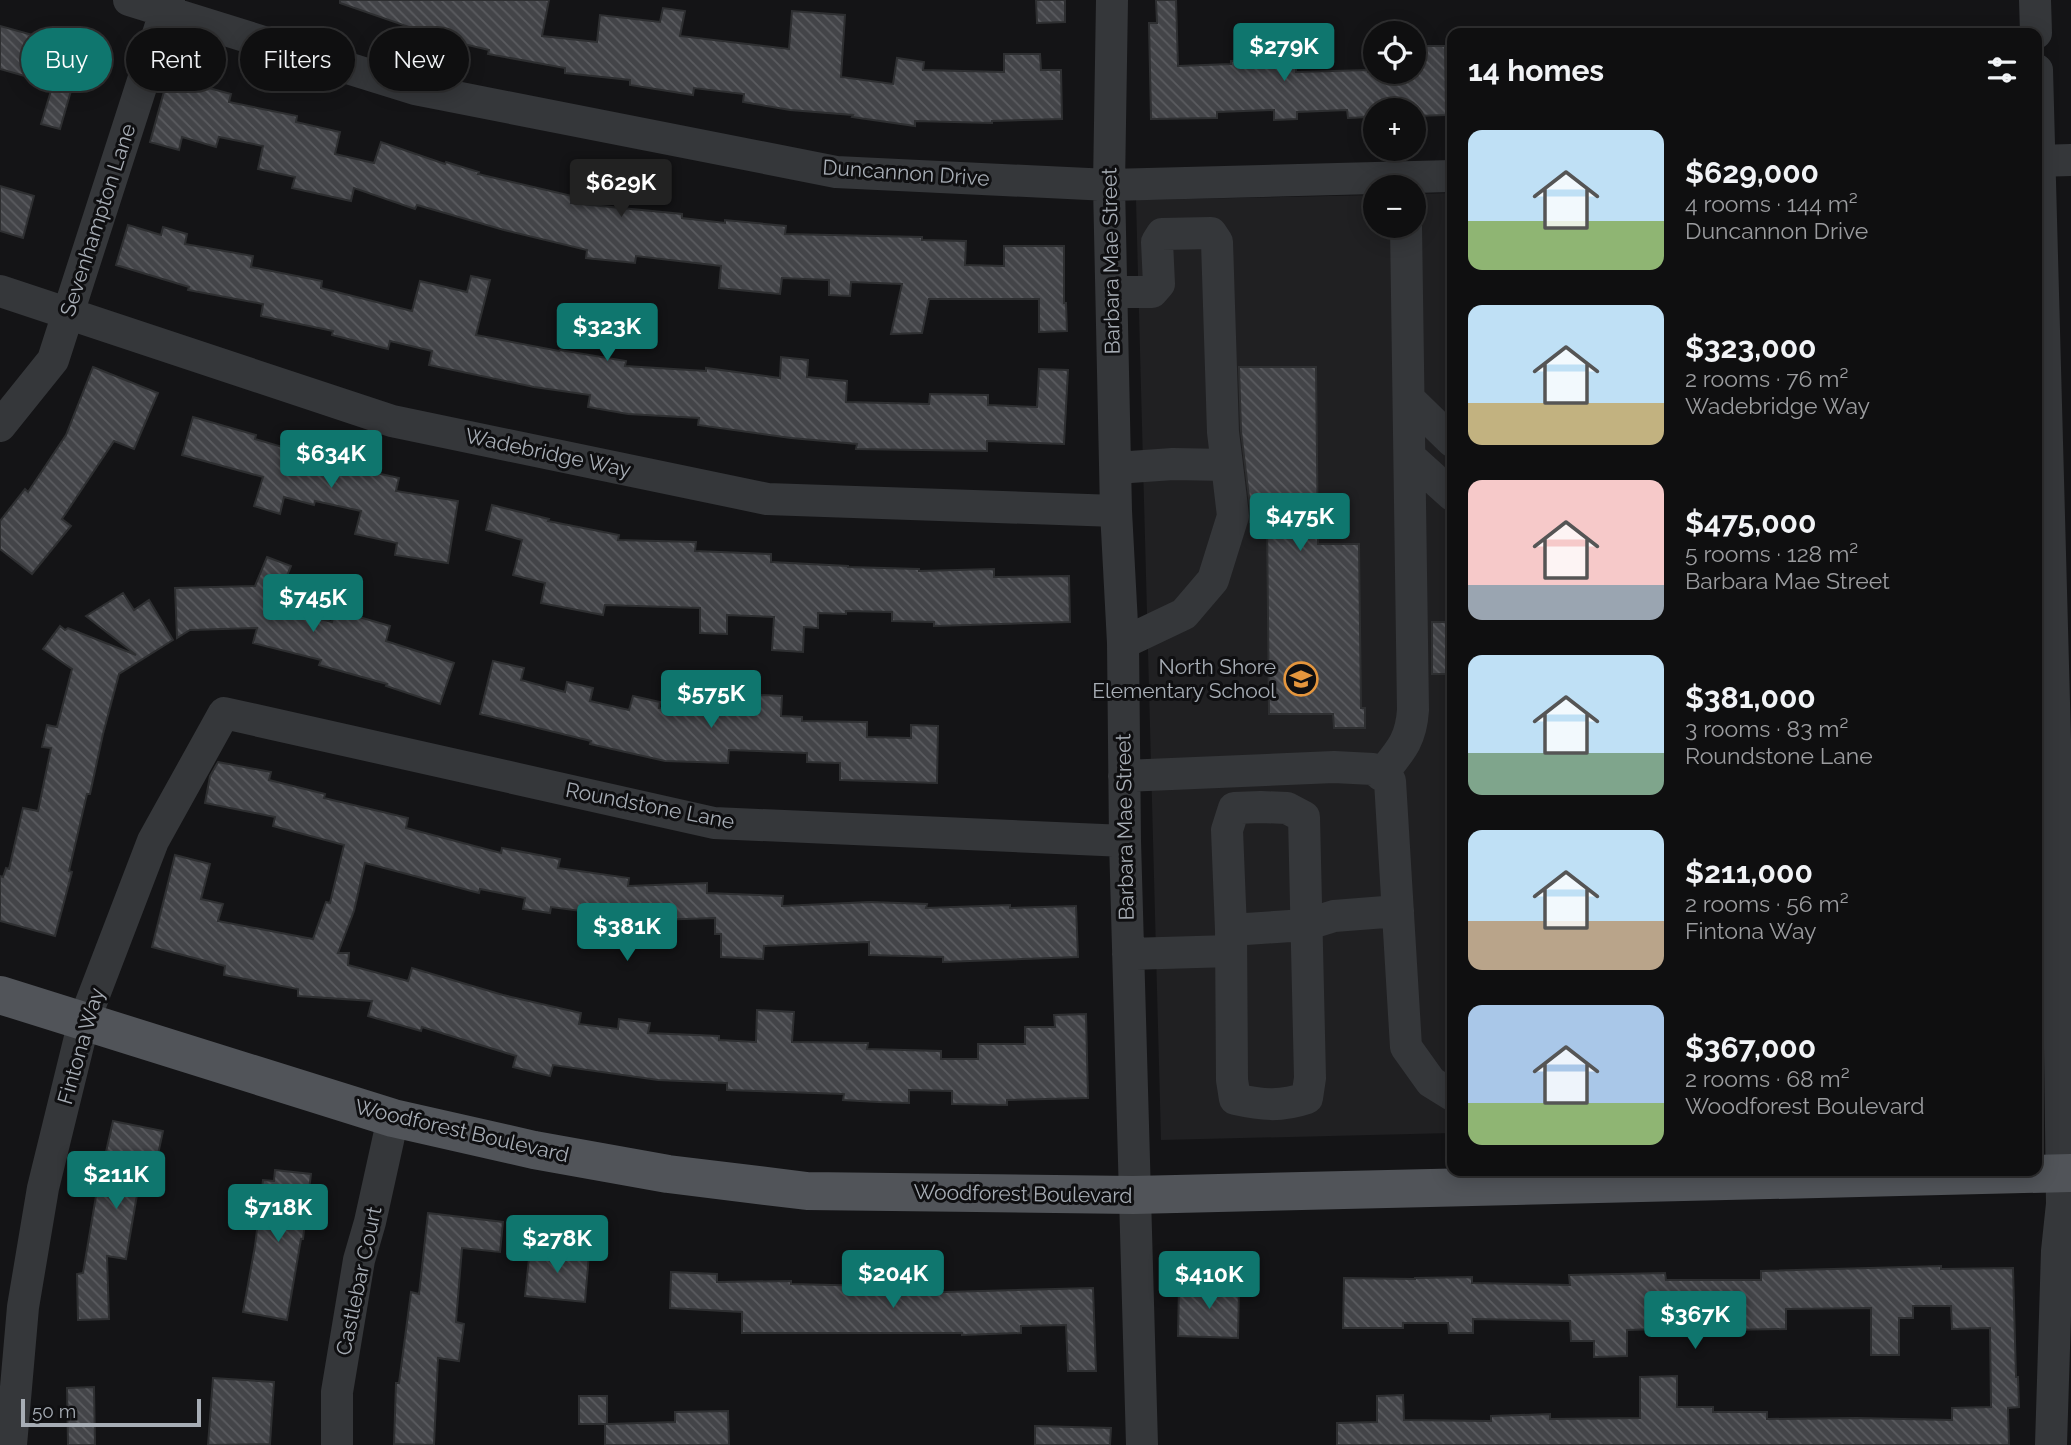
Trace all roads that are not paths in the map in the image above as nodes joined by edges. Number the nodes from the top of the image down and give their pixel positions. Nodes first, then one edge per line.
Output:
1 (129, 0) edge
2 (1112, 0) edge
3 (2035, 0) edge
4 (167, 6) edge
5 (2036, 28) edge
6 (2071, 160) edge
7 (2042, 161) edge
8 (1447, 177) edge
9 (1426, 179) edge
10 (1363, 182) edge
11 (1109, 185) junction
12 (1406, 238) edge
13 (2042, 253) edge
14 (0, 290) edge
15 (1112, 292) junction
16 (68, 312) junction
17 (1410, 400) junction
18 (0, 426) edge
19 (1447, 436) edge
20 (1410, 457) junction
21 (1227, 466) junction
22 (1116, 468) junction
23 (2052, 482) edge
24 (1447, 490) edge
25 (1116, 512) junction
26 (1123, 643) junction
27 (224, 713) joint
28 (1381, 775) junction
29 (1124, 776) junction
30 (2064, 813) edge
31 (1125, 841) junction
32 (1398, 911) junction
33 (1305, 925) junction
34 (1231, 941) junction
35 (1128, 954) junction
36 (0, 995) edge
37 (84, 1021) junction
38 (1447, 1093) edge
39 (393, 1118) junction
40 (2066, 1173) edge
41 (2042, 1174) edge
42 (1939, 1176) edge
43 (1133, 1195) junction
44 (11, 1445) edge
45 (337, 1445) edge
46 (1142, 1445) edge
47 (2050, 1445) edge

1 - 4 street, Duncannon Drive
2 - 11 street, Barbara Mae Street
3 - 5 street
4 - 11 street, Duncannon Drive
4 - 16 street, Sevenhampton Lane
6 - 7 street
8 - 9 street, Duncannon Drive
10 - 11 street, Duncannon Drive
11 - 15 street, Barbara Mae Street
12 - 17 street
13 - 23 street
14 - 16 street, Wadebridge Way
15 - 21 street
15 - 22 street, Barbara Mae Street
16 - 18 street, Sevenhampton Lane
16 - 25 street, Wadebridge Way
17 - 19 street
17 - 20 street
20 - 24 street
20 - 28 street
21 - 22 street
21 - 26 street
22 - 25 street, Barbara Mae Street
23 - 30 street
25 - 26 street, Barbara Mae Street
26 - 29 street, Barbara Mae Street
27 - 31 street, Roundstone Lane
27 - 37 street, Fintona Way
28 - 29 street
28 - 32 street
29 - 31 street, Barbara Mae Street
30 - 40 street
31 - 35 street, Barbara Mae Street
32 - 33 street
32 - 38 street
33 - 34 street
33 - 34 street
33 - 34 street
34 - 35 street
35 - 43 street, Barbara Mae Street
36 - 37 main road, Woodforest Boulevard
37 - 39 main road, Woodforest Boulevard
37 - 44 street, Fintona Way
39 - 43 main road, Woodforest Boulevard
39 - 45 street, Castlebar Court
40 - 41 main road, Woodforest Boulevard
40 - 47 street
42 - 43 main road, Woodforest Boulevard
43 - 46 street, Barbara Mae Street

